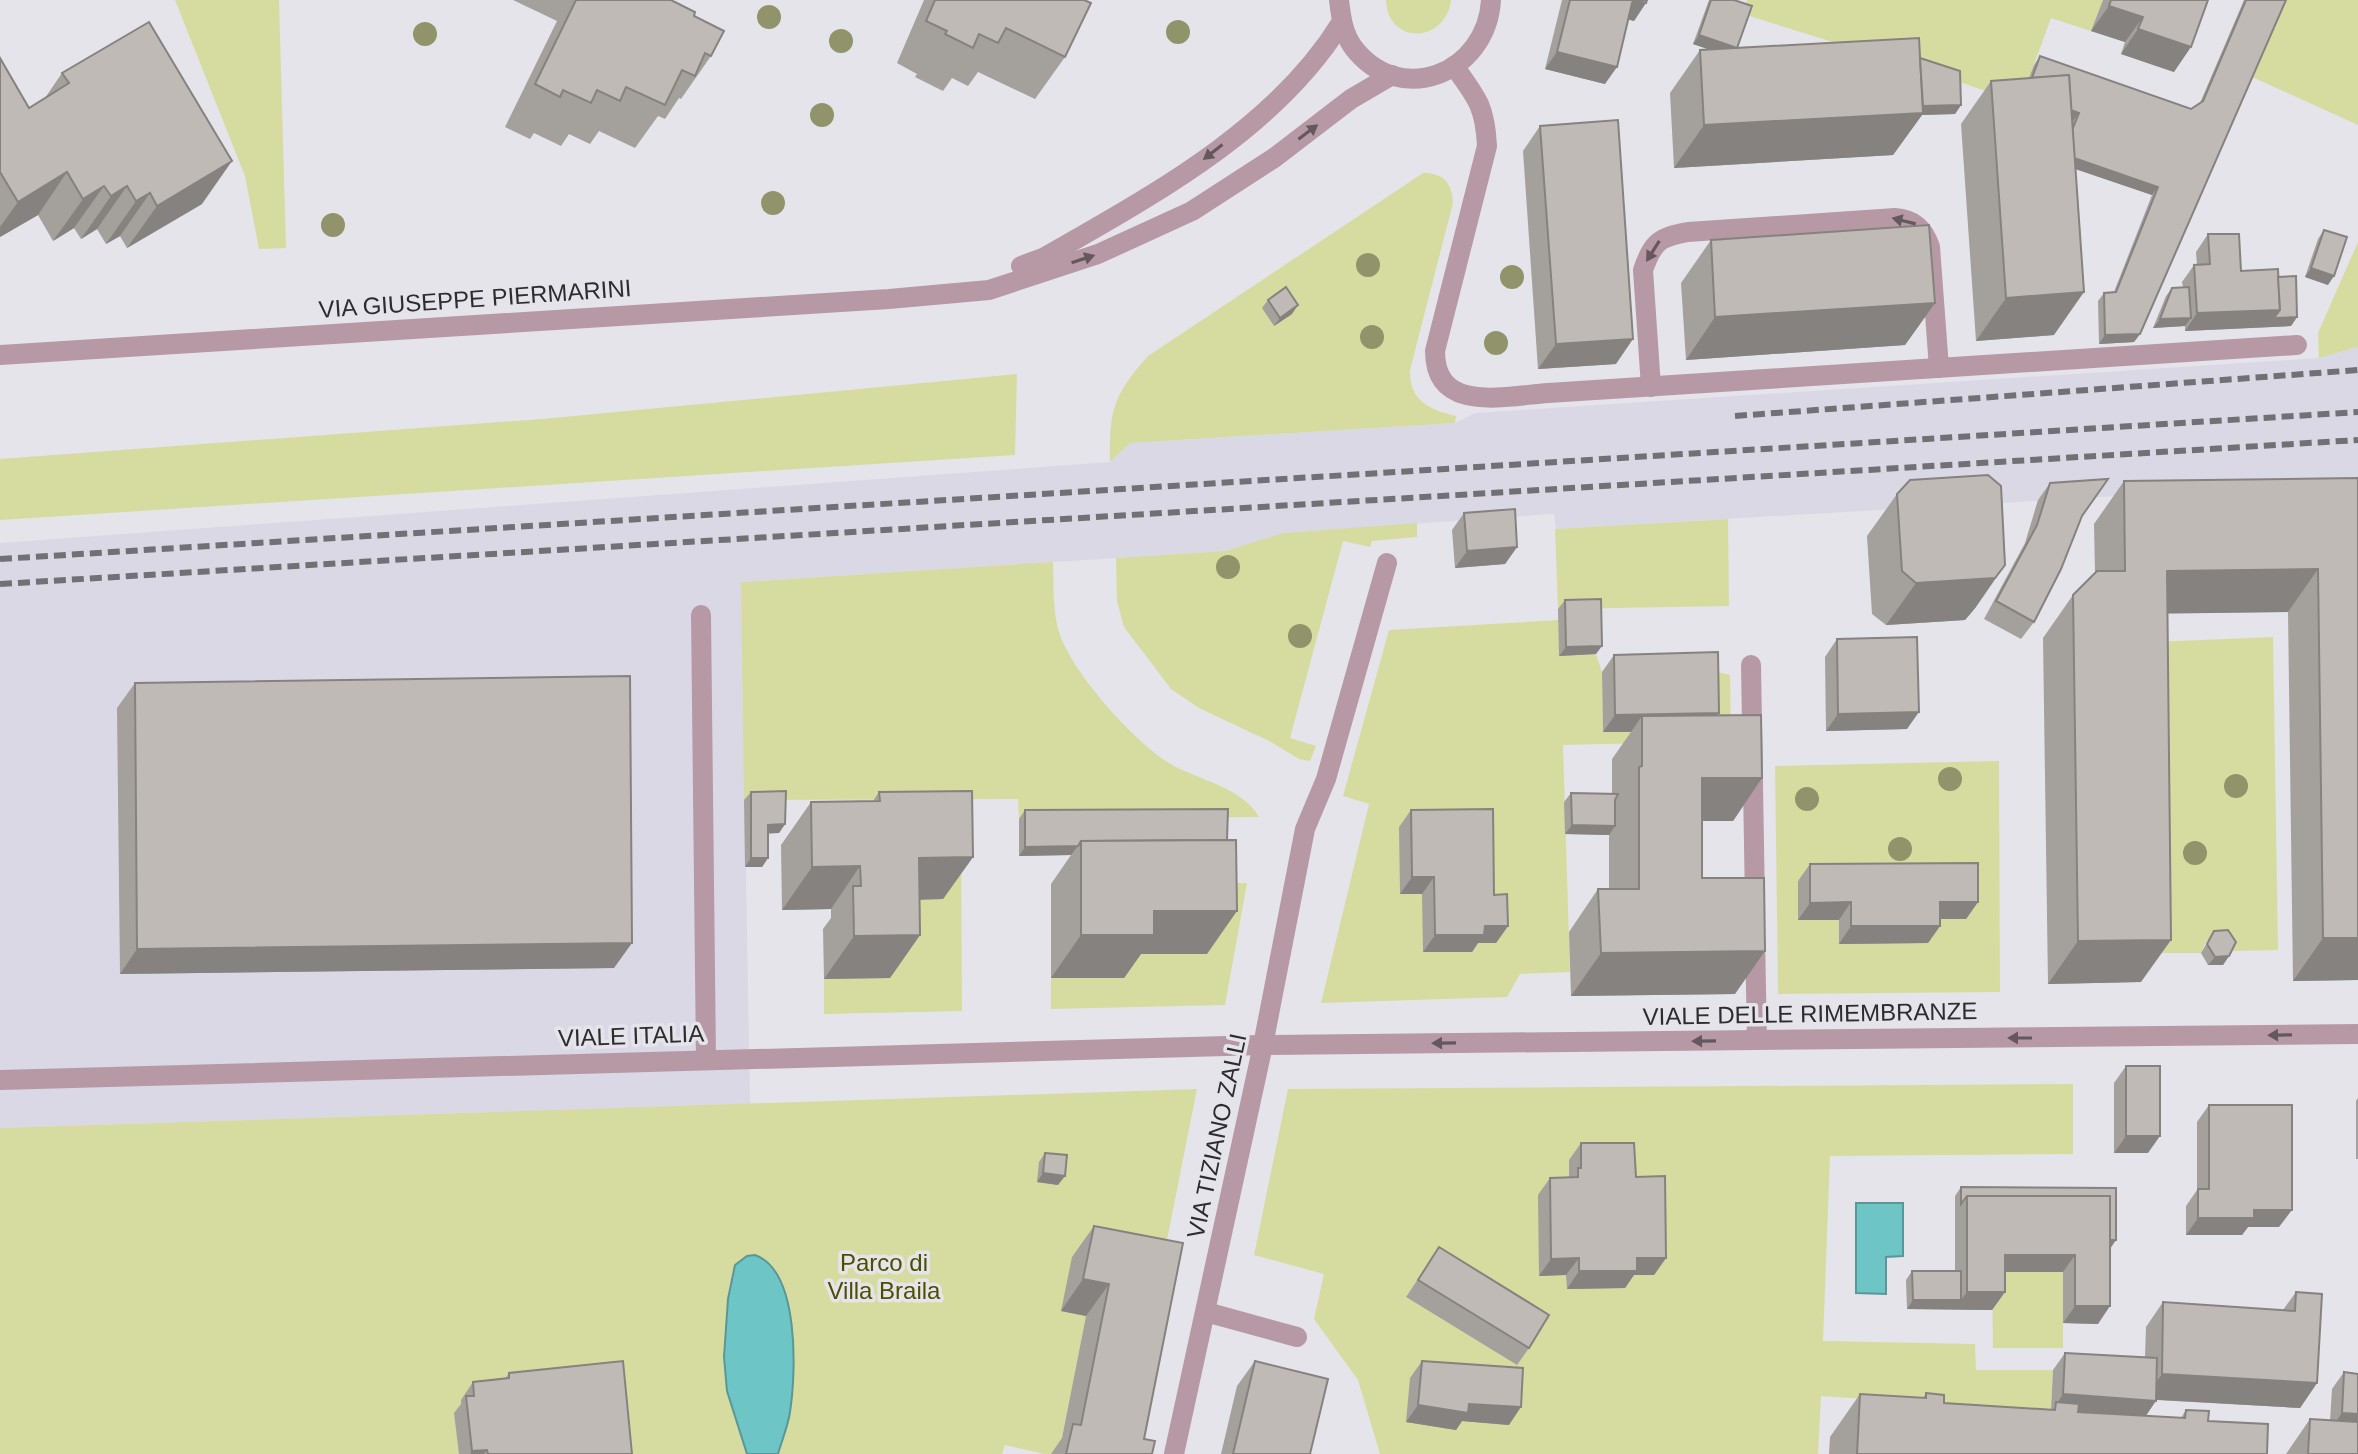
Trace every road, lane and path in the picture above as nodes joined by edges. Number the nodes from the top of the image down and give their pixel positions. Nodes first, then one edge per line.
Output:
1 (1339, 0) edge
2 (1491, 0) edge
3 (1341, 23) junction
4 (1454, 66) junction
5 (1392, 75) junction
6 (954, 294) junction
7 (2297, 345) dead end
8 (0, 355) edge
9 (1939, 368) junction
10 (1651, 387) junction
11 (1387, 563) dead end
12 (701, 615) dead end
13 (1751, 665) dead end
14 (2358, 1034) edge
15 (1757, 1040) junction
16 (1263, 1045) junction
17 (706, 1060) junction
18 (0, 1080) edge
19 (1206, 1312) junction
20 (1297, 1337) dead end
21 (1174, 1454) edge

1 - 3 street
2 - 4 street
3 - 5 street
3 -> 6 street, VIA GIUSEPPE PIERMARINI
4 - 5 street
4 - 10 street
6 -> 5 street, VIA GIUSEPPE PIERMARINI
6 - 8 street, VIA GIUSEPPE PIERMARINI
7 - 9 street
9 - 10 street
9 -> 10 street
11 - 16 street, VIA TIZIANO ZALLI
12 - 17 street
13 - 15 street
14 -> 15 street, VIALE DELLE RIMEMBRANZE
15 -> 16 street, VIALE DELLE RIMEMBRANZE
16 - 17 street, VIALE ITALIA
16 - 19 street, VIA TIZIANO ZALLI
17 - 18 street, VIALE ITALIA
19 - 20 street
19 - 21 street, VIA TIZIANO ZALLI

